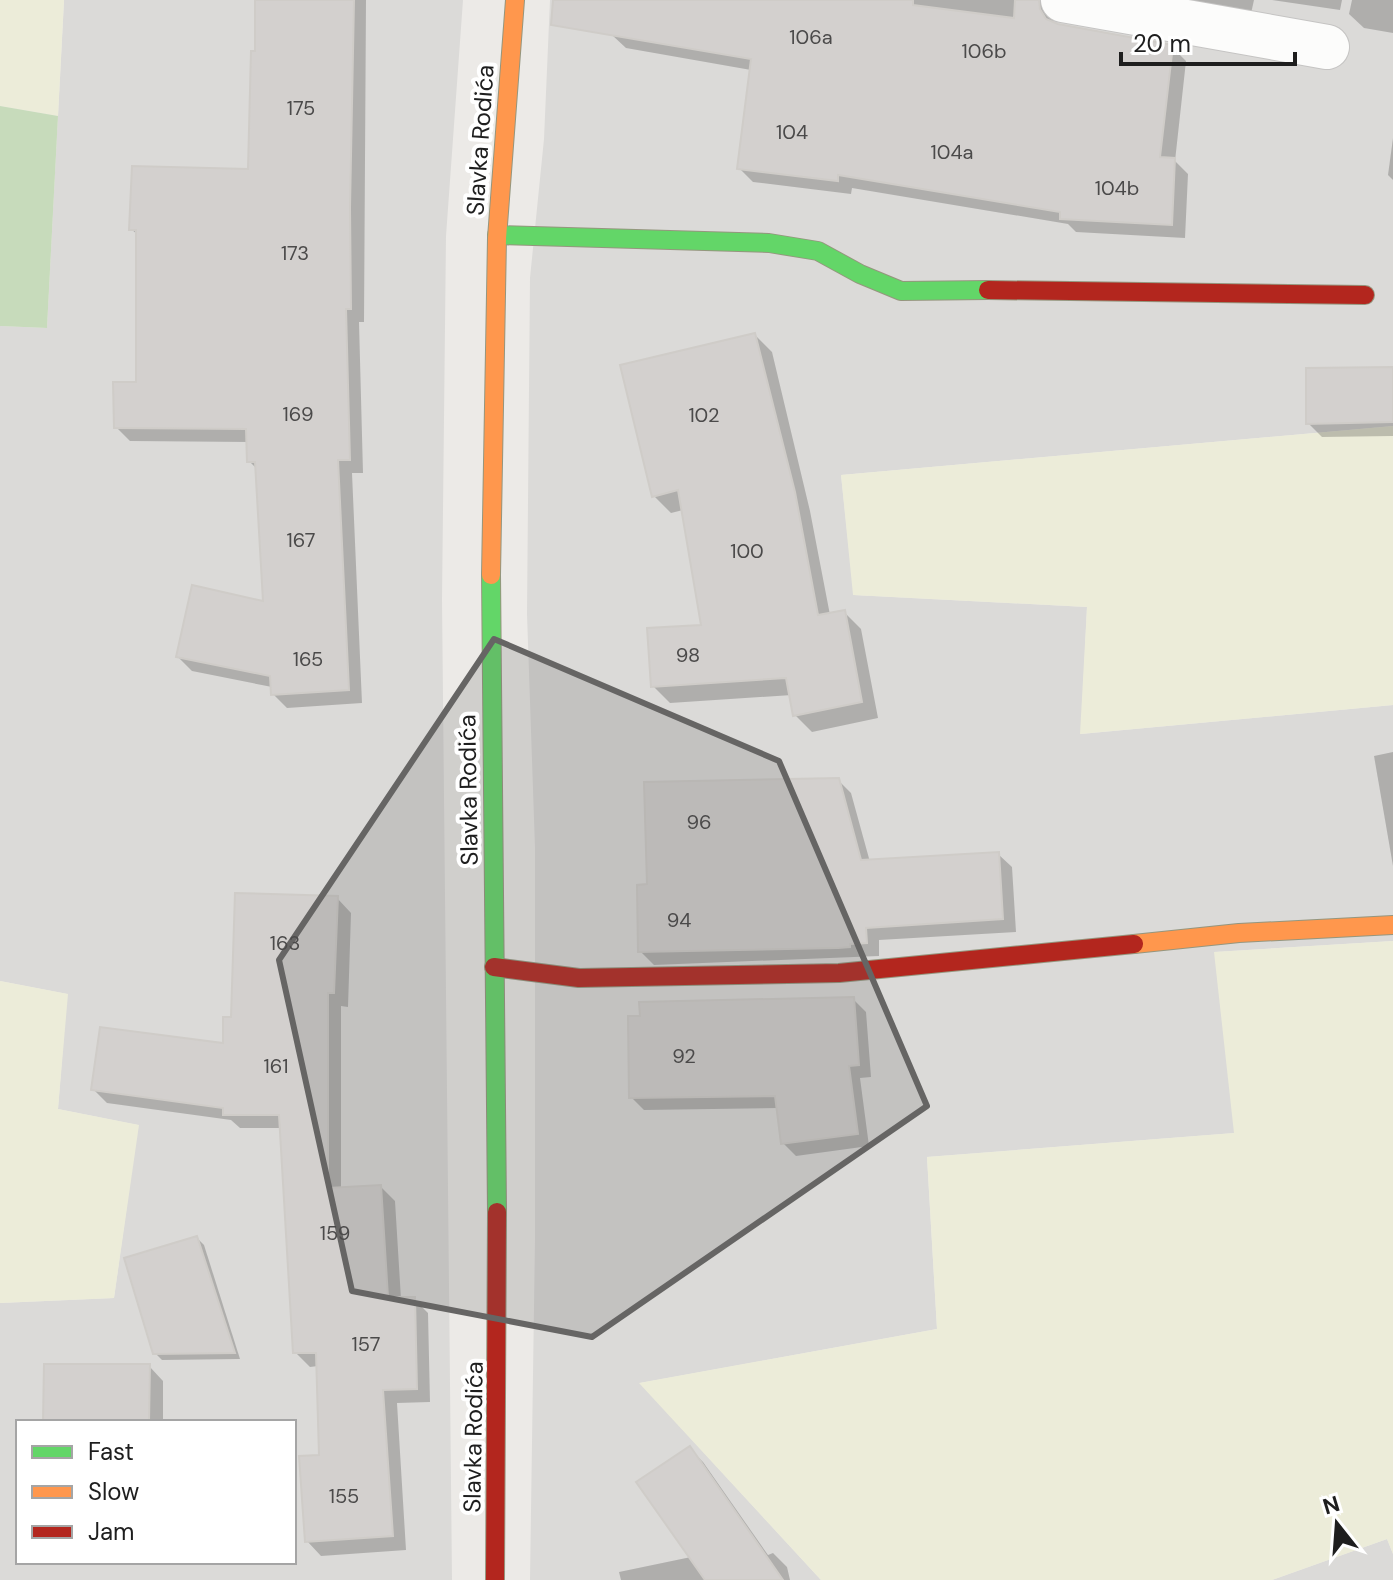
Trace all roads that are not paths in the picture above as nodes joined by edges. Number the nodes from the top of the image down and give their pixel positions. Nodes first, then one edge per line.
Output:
1 (515, 0) edge
2 (1063, 0) edge
3 (1327, 47) dead end
4 (497, 235) junction
5 (1365, 295) dead end
6 (1393, 925) edge
7 (494, 967) junction
8 (495, 1580) edge

1 - 4 street, Slavka Rodića
2 - 3 street
4 - 5 street
4 - 7 street, Slavka Rodića
6 - 7 street
7 - 8 street, Slavka Rodića

